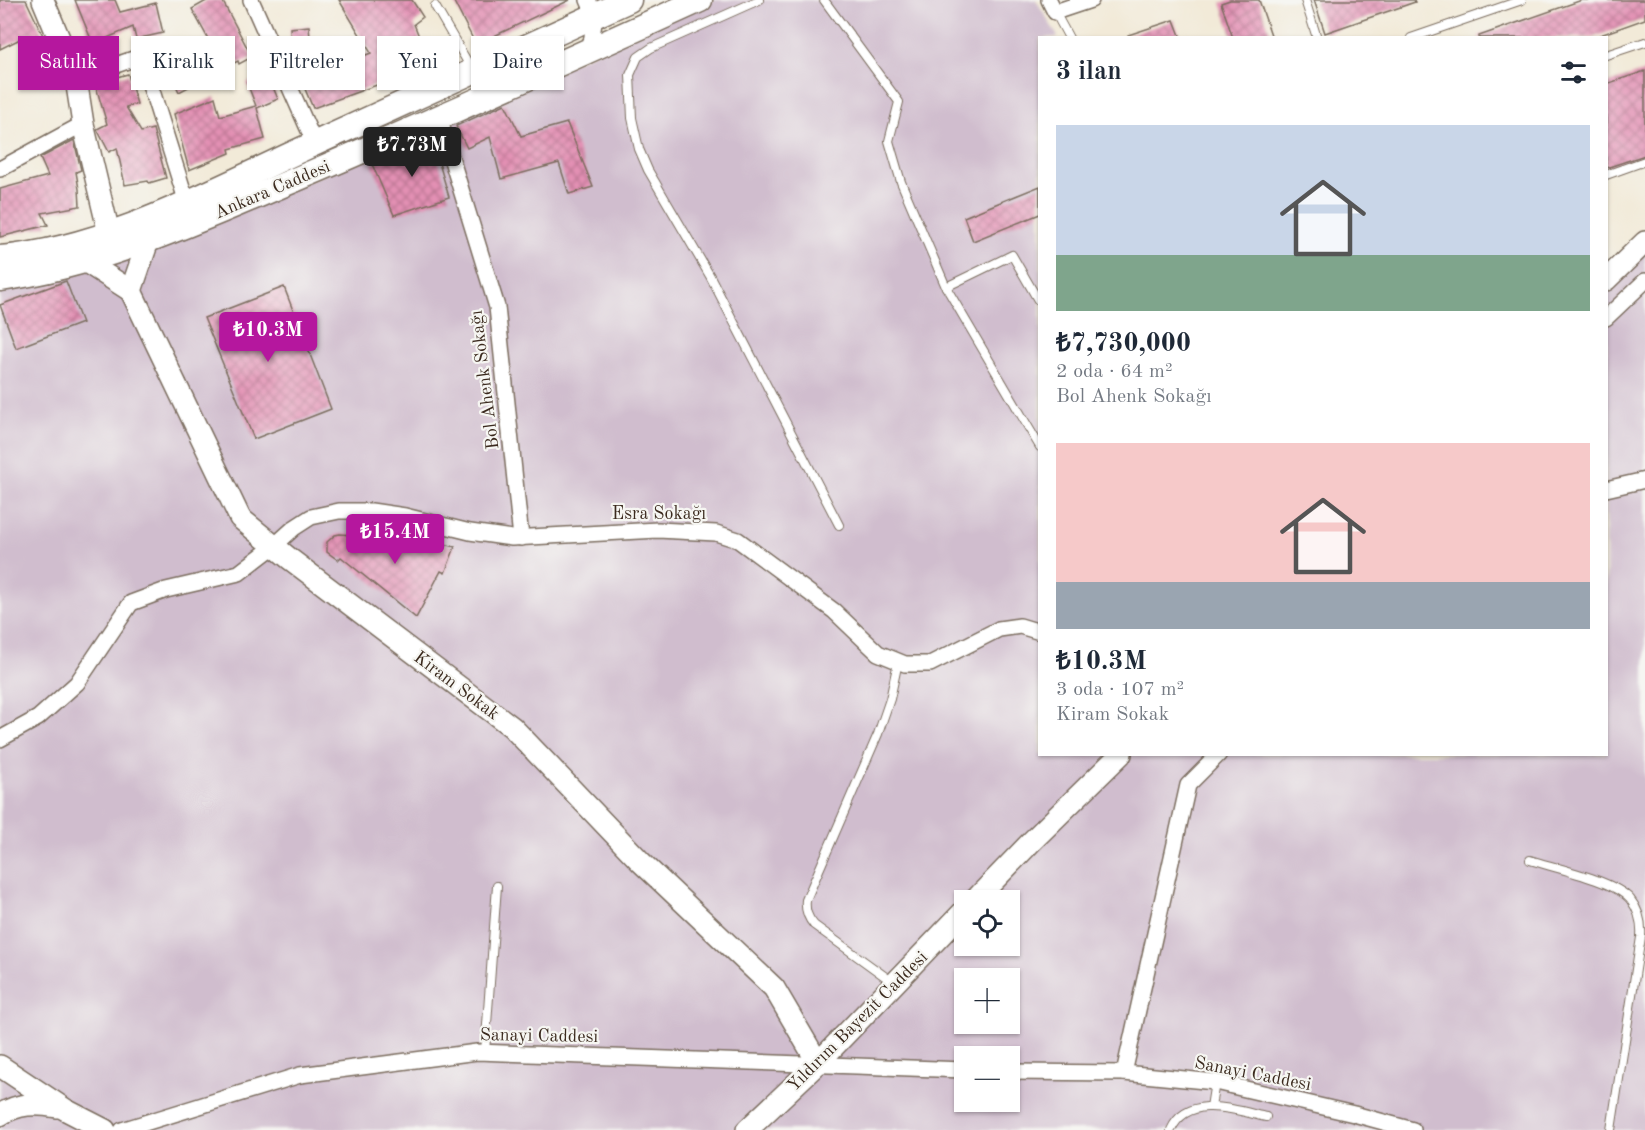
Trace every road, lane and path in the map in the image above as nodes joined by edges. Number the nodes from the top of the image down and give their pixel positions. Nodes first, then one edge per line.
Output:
1 (43, 0) edge
2 (251, 0) edge
3 (629, 0) edge
4 (700, 0) edge
5 (759, 0) edge
6 (824, 0) edge
7 (1091, 0) edge
8 (1305, 0) edge
9 (1522, 0) edge
10 (435, 6) dead end
11 (1052, 6) edge
12 (592, 8) edge
13 (58, 36) edge
14 (540, 36) edge
15 (1068, 36) edge
16 (1316, 36) edge
17 (1417, 36) edge
18 (1645, 42) edge
19 (590, 50) junction
20 (1608, 54) edge
21 (119, 64) edge
22 (471, 69) edge
23 (471, 73) edge
24 (78, 90) edge
25 (439, 118) junction
26 (83, 124) junction
27 (315, 144) junction
28 (1645, 161) edge
29 (0, 169) edge
30 (1608, 174) edge
31 (187, 202) junction
32 (109, 233) junction
33 (148, 241) junction
34 (1645, 242) edge
35 (0, 258) edge
36 (86, 262) junction
37 (1608, 278) edge
38 (0, 279) edge
39 (1645, 281) edge
40 (946, 287) junction
41 (130, 291) junction
42 (1038, 300) edge
43 (1608, 316) edge
44 (1038, 445) edge
45 (1645, 480) edge
46 (1608, 489) edge
47 (839, 525) dead end
48 (521, 538) junction
49 (274, 546) junction
50 (1038, 631) edge
51 (898, 662) junction
52 (0, 739) edge
53 (1119, 756) edge
54 (1217, 756) edge
55 (1530, 860) dead end
56 (497, 886) dead end
57 (985, 890) edge
58 (954, 921) edge
59 (895, 983) junction
60 (485, 1053) junction
61 (818, 1063) junction
62 (0, 1066) edge
63 (954, 1070) edge
64 (1020, 1071) edge
65 (1124, 1073) junction
66 (1215, 1082) junction
67 (1211, 1107) junction
68 (66, 1110) junction
69 (0, 1115) edge
70 (1266, 1117) dead end
71 (1392, 1127) edge
72 (105, 1130) edge
73 (122, 1130) edge
74 (747, 1130) edge
75 (1171, 1130) edge
76 (1413, 1130) edge
77 (1611, 1130) edge

1 - 13 street
2 - 27 street
3 - 12 main road, Ankara Caddesi
4 - 19 main road, Ankara Caddesi
5 - 47 lane
6 - 40 lane
7 - 11 street
8 - 16 lane
9 - 17 lane
10 - 22 lane
11 - 15 lane
12 - 14 main road, Ankara Caddesi
12 - 19 street
18 - 20 lane
19 - 25 main road, Ankara Caddesi
21 - 31 street
23 - 27 main road, Ankara Caddesi
24 - 26 street
25 - 33 main road, Ankara Caddesi
25 - 48 street, Bol Ahenk Sokağı
26 - 29 street
26 - 32 street
27 - 31 main road, Ankara Caddesi
28 - 30 lane
31 - 32 main road, Ankara Caddesi
32 - 35 main road, Ankara Caddesi
33 - 36 main road, Ankara Caddesi
33 - 41 street
34 - 37 street
36 - 38 main road, Ankara Caddesi
36 - 41 street
39 - 43 street
40 - 42 lane
40 - 44 lane
41 - 49 street, Kiram Sokak
45 - 46 street
48 - 49 street, Esra Sokağı
48 - 51 street, Esra Sokağı
49 - 52 street, Esra Sokağı
49 - 61 street, Kiram Sokak
50 - 51 street, Esra Sokağı
51 - 59 lane
53 - 57 street
54 - 65 street
55 - 77 lane
56 - 60 lane
58 - 59 street, Yıldırım Bayezit Caddesi
59 - 61 street, Yıldırım Bayezit Caddesi
60 - 61 street, Sanayi Caddesi
60 - 73 street, Sanayi Caddesi
61 - 63 street, Sanayi Caddesi
61 - 74 street, Yıldırım Bayezit Caddesi
62 - 68 street
64 - 65 street, Sanayi Caddesi
65 - 66 street, Sanayi Caddesi
66 - 67 lane
66 - 71 street, Sanayi Caddesi
67 - 70 lane
67 - 75 lane
68 - 69 street
68 - 72 street
71 - 76 street, Sanayi Caddesi

